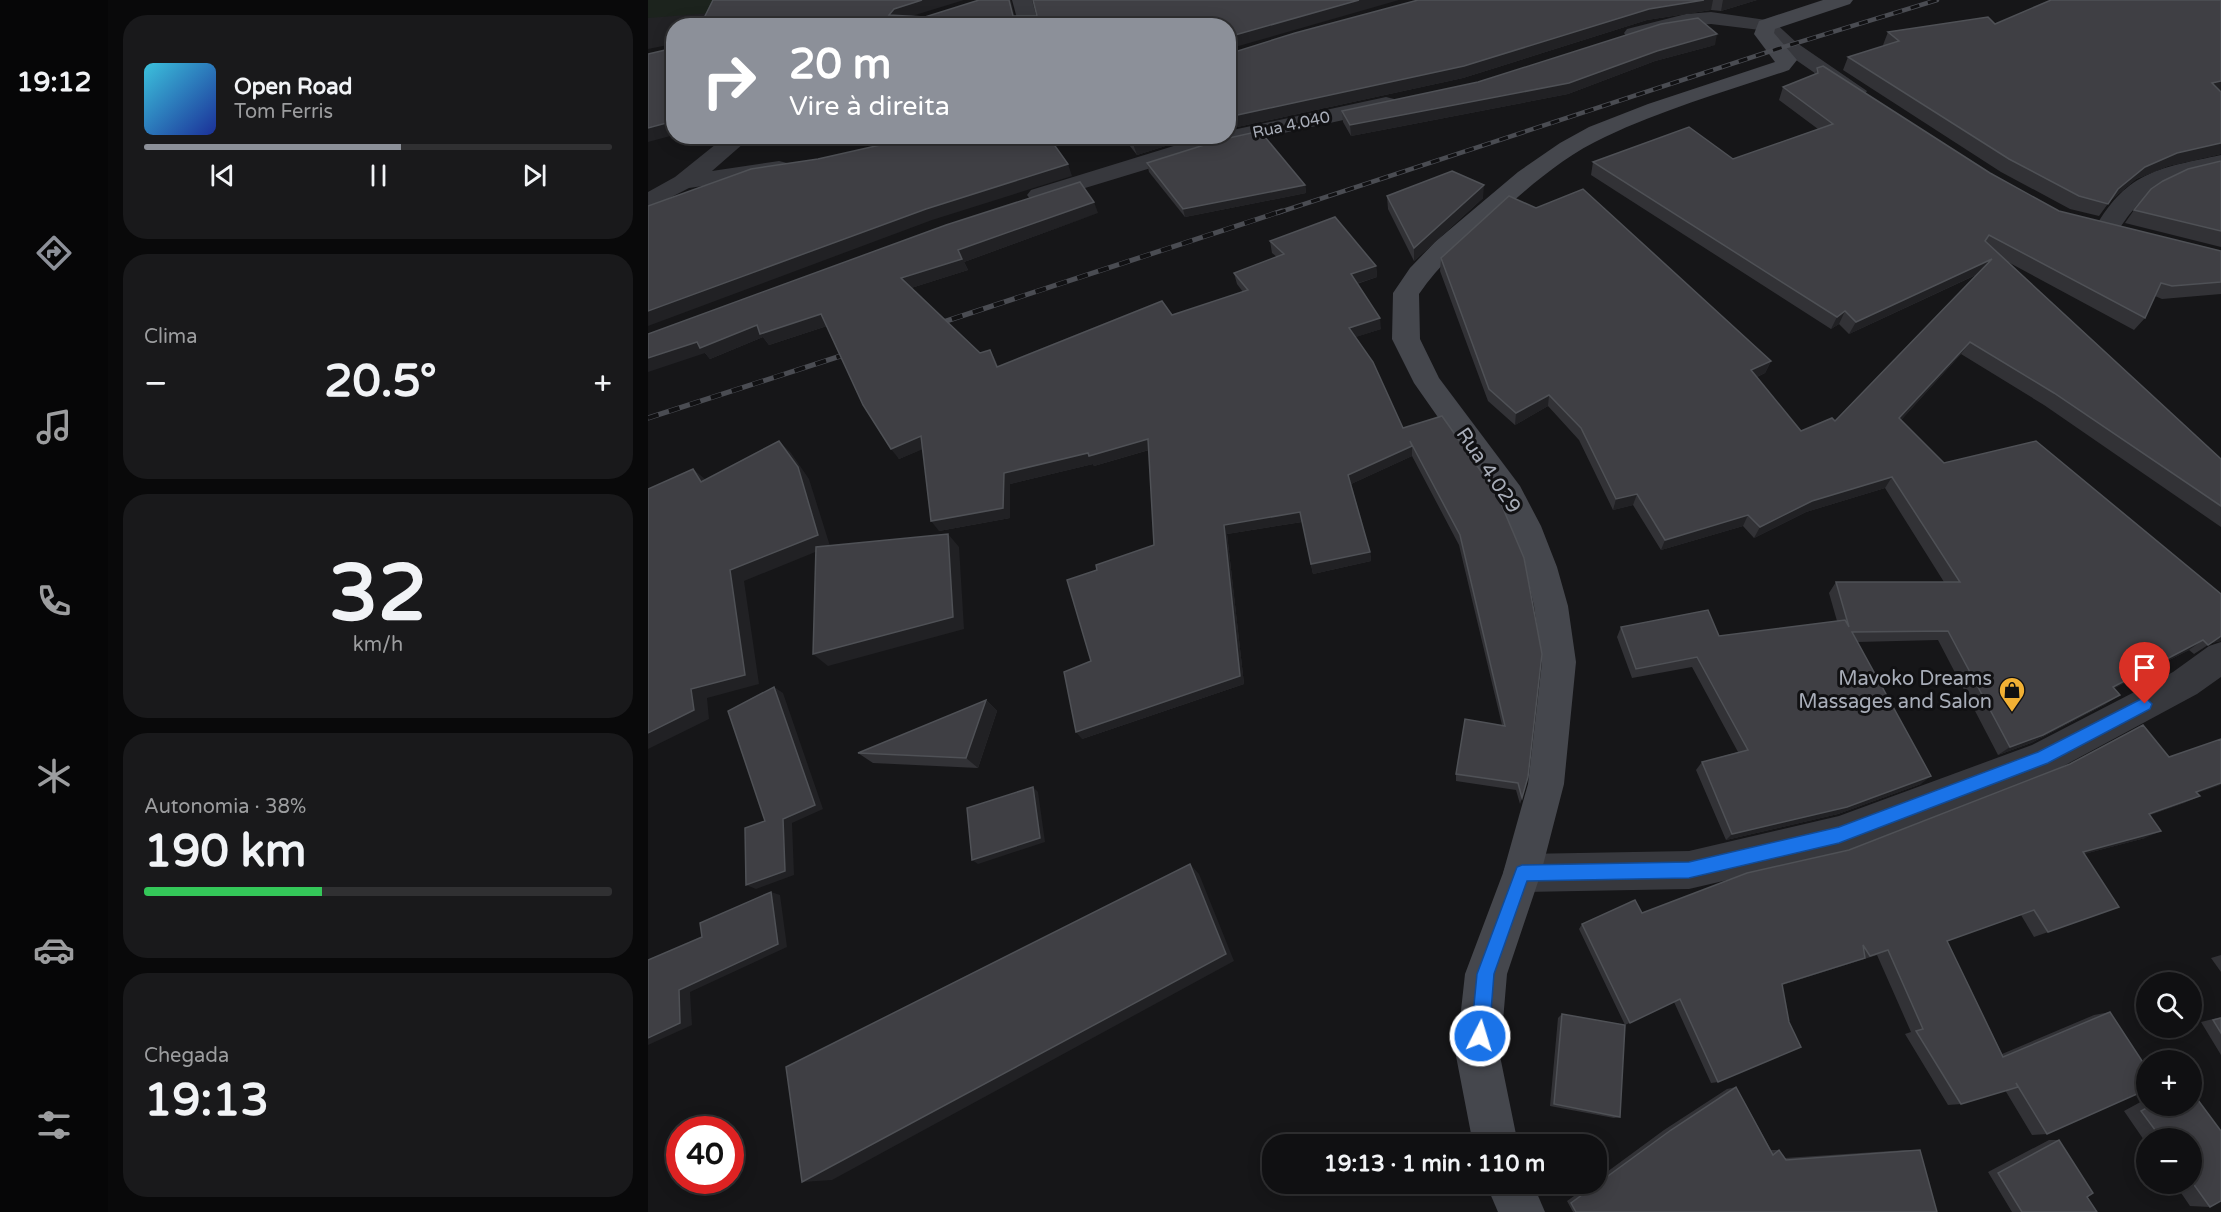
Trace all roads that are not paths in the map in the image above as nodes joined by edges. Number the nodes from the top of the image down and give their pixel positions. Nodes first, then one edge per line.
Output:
1 (1022, 0) edge
2 (1843, 0) edge
3 (1027, 18) edge
4 (1766, 25) junction
5 (1610, 40) edge
6 (1413, 98) edge
7 (1870, 100) edge
8 (1236, 136) edge
9 (731, 144) edge
10 (1205, 144) edge
11 (2221, 162) edge
12 (802, 165) edge
13 (683, 182) junction
14 (648, 202) edge
15 (1019, 202) edge
16 (2108, 229) edge
17 (2221, 657) edge
18 (1522, 873) junction
19 (1493, 1134) edge
20 (1514, 1194) edge
21 (1522, 1212) edge

1 - 3 street
2 - 4 street
4 - 5 street
4 - 7 street
4 - 18 street, Rua 4.029
6 - 8 street, Rua 4.040
9 - 13 street
10 - 15 street, Rua 4.040
11 - 16 street
12 - 13 street
13 - 14 street
17 - 18 street
18 - 19 street, Rua 4.029
20 - 21 street

